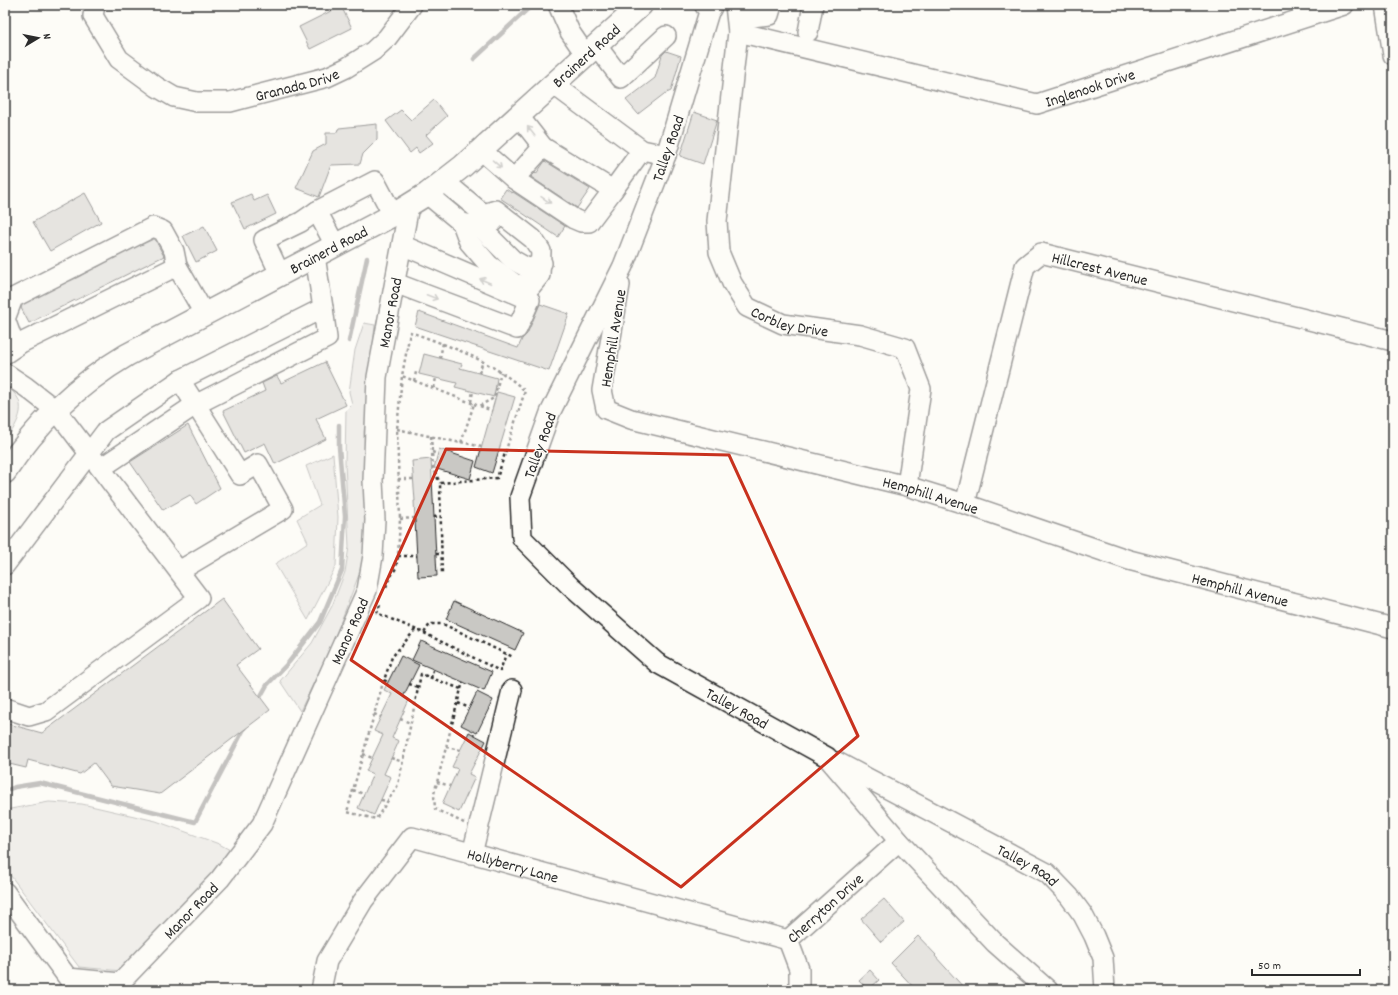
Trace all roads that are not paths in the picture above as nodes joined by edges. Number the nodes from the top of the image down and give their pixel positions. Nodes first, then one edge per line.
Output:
1 (95, 5) edge
2 (412, 5) edge
3 (558, 5) edge
4 (641, 5) edge
5 (772, 5) edge
6 (813, 5) edge
7 (1344, 5) edge
8 (1385, 5) edge
9 (709, 6) edge
10 (737, 19) edge
11 (808, 32) dead end
12 (666, 36) dead end
13 (590, 49) junction
14 (1393, 55) edge
15 (553, 84) junction
16 (518, 115) junction
17 (543, 147) junction
18 (481, 150) junction
19 (642, 150) junction
20 (666, 155) junction
21 (514, 179) junction
22 (444, 181) junction
23 (613, 190) junction
24 (427, 194) junction
25 (401, 210) junction
26 (317, 211) junction
27 (335, 245) junction
28 (402, 245) junction
29 (315, 256) junction
30 (623, 266) junction
31 (280, 274) junction
32 (395, 283) junction
33 (105, 294) junction
34 (323, 308) junction
35 (205, 315) junction
36 (1393, 341) edge
37 (10, 350) edge
38 (5, 373) edge
39 (180, 380) junction
40 (195, 406) junction
41 (57, 411) junction
42 (95, 461) junction
43 (5, 472) edge
44 (907, 486) junction
45 (965, 504) junction
46 (5, 565) edge
47 (179, 571) junction
48 (1393, 628) edge
49 (512, 690) dead end
50 (5, 708) edge
51 (827, 757) junction
52 (899, 841) junction
53 (472, 854) junction
54 (7, 900) edge
55 (788, 940) junction
56 (118, 986) edge
57 (320, 990) edge
58 (799, 990) edge
59 (1048, 990) edge
60 (1105, 990) edge

1 - 2 street, Granada Drive
3 - 13 street
4 - 13 main road, Brainerd Road
5 - 10 street
6 - 11 street
7 - 10 street, Inglenook Drive
8 - 14 street
9 - 20 street, Talley Road
10 - 44 street, Corbley Drive
12 - 13 street
13 - 15 main road, Brainerd Road
15 - 16 main road, Brainerd Road
15 - 19 street
17 -> 16 street
16 - 18 main road, Brainerd Road
17 - 21 street
17 - 23 street
18 -> 21 street
18 - 22 main road, Brainerd Road
19 - 20 street
19 - 23 street
20 - 30 street, Talley Road
21 -> 23 street
22 - 24 main road, Brainerd Road
22 - 24 street
24 - 25 main road, Brainerd Road
25 - 26 street
25 - 27 main road, Brainerd Road
25 - 28 street, Manor Road
26 - 27 street
26 - 31 street
27 - 29 main road, Brainerd Road
28 - 32 street, Manor Road
32 -> 28 street
29 - 31 main road, Brainerd Road
29 - 34 street
30 - 44 street, Hemphill Avenue
30 - 51 street, Talley Road
31 - 35 main road, Brainerd Road
32 - 56 street, Manor Road
33 - 35 street
33 - 37 street
33 - 37 street
34 - 39 street
34 - 40 street
35 - 41 main road, Brainerd Road
36 - 45 street, Hillcrest Avenue
38 - 41 street
39 - 40 street
39 - 42 street
40 - 42 street
40 - 47 street
41 - 42 street
41 - 43 main road, Brainerd Road
42 - 46 street
42 - 47 street
44 - 45 street, Hemphill Avenue
45 - 48 street, Hemphill Avenue
47 - 50 street
49 - 53 street
51 - 52 street, Talley Road
51 - 60 street, Talley Road
52 - 55 street, Cherryton Drive
52 - 59 street, Talley Road
53 - 55 street, Hollyberry Lane
53 - 57 street, Hollyberry Lane
54 - 56 street
55 - 58 street, Cherryton Drive

